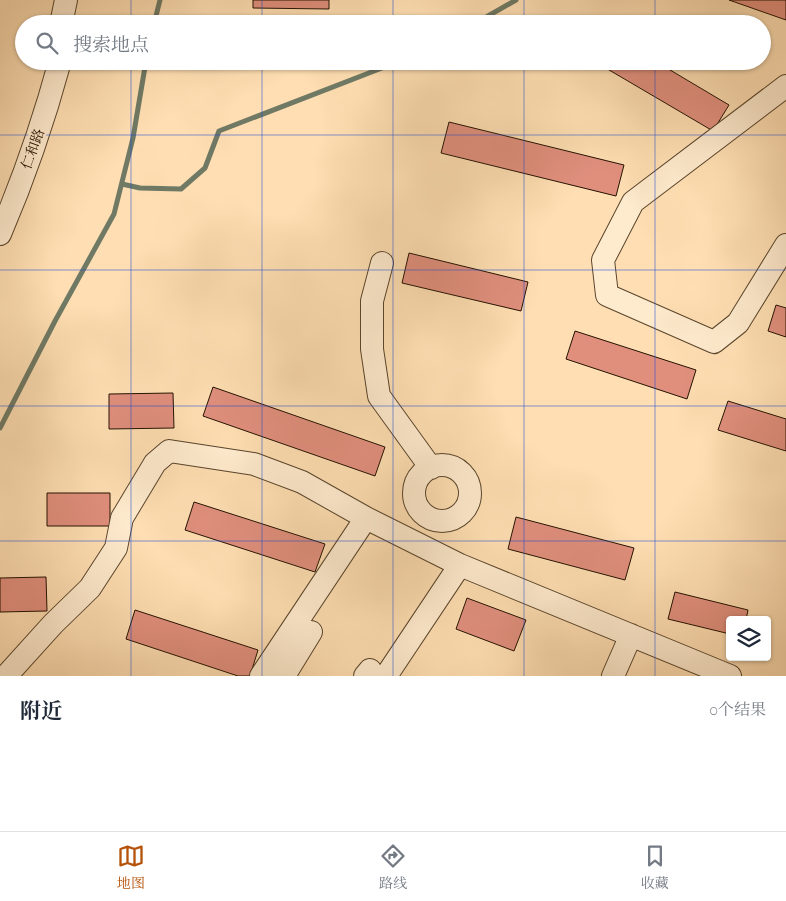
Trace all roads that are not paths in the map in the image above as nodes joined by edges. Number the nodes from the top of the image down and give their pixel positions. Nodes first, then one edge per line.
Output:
1 (66, 0) edge
2 (75, 0) edge
3 (63, 15) edge
4 (72, 15) edge
5 (48, 70) edge
6 (57, 70) edge
7 (786, 86) edge
8 (0, 212) edge
9 (0, 234) edge
10 (786, 245) edge
11 (382, 262) dead end
12 (431, 468) junction
13 (366, 518) junction
14 (436, 520) junction
15 (423, 546) junction
16 (460, 565) junction
17 (310, 632) dead end
18 (631, 635) junction
19 (374, 674) edge
20 (6, 676) edge
21 (262, 676) edge
22 (284, 676) edge
23 (613, 676) edge
24 (730, 676) edge

1 - 3 street
2 - 4 street
5 - 8 street, 仁和路
6 - 9 street, 仁和路
7 - 10 street
11 - 12 street
12 - 14 street
12 - 14 street
13 - 15 street
13 - 20 street
13 - 21 street
14 - 15 street
15 - 16 street
16 - 18 street
16 - 19 street
17 - 22 street
18 - 23 street
18 - 24 street

